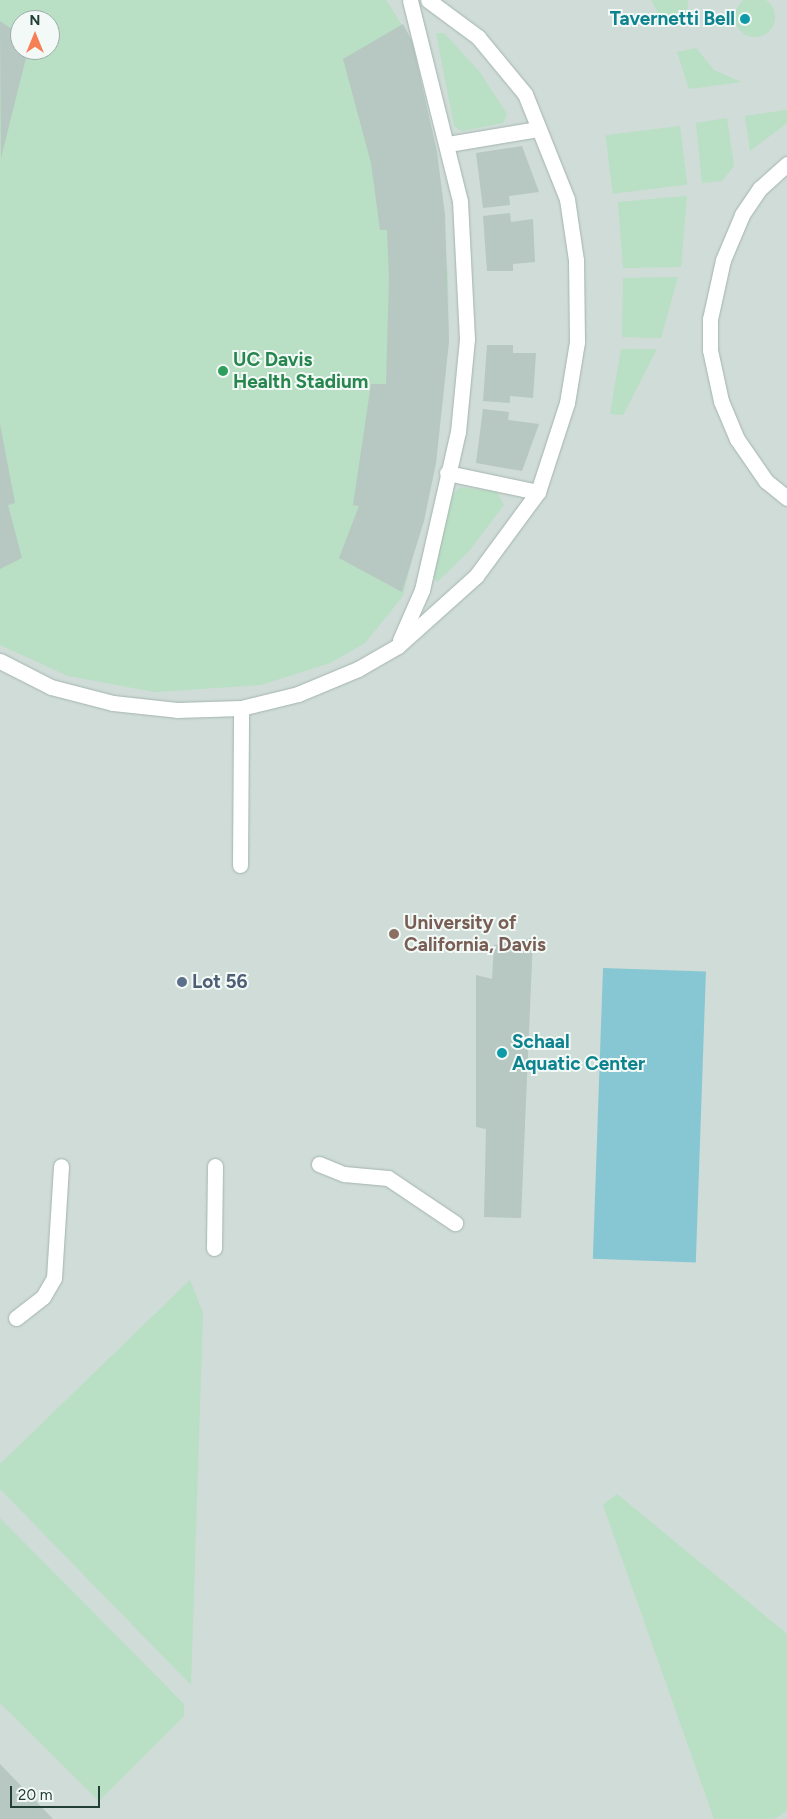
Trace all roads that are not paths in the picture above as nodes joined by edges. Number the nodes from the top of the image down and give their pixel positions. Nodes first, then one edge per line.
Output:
1 (410, 0) edge
2 (428, 0) edge
3 (538, 129) junction
4 (448, 144) junction
5 (787, 164) edge
6 (448, 473) junction
7 (538, 492) junction
8 (787, 498) edge
9 (398, 646) junction
10 (0, 661) edge
11 (241, 708) junction
12 (240, 865) dead end
13 (319, 1164) dead end
14 (62, 1166) dead end
15 (215, 1166) dead end
16 (455, 1223) dead end
17 (214, 1248) dead end
18 (16, 1318) dead end

1 - 4 lane
2 - 3 lane
3 - 4 lane
3 - 7 lane
4 - 6 lane
5 - 8 lane
6 - 7 lane
6 - 9 lane
7 - 9 lane
9 - 11 lane
10 - 11 lane
11 - 12 lane
13 - 16 lane
14 - 18 lane
15 - 17 lane

